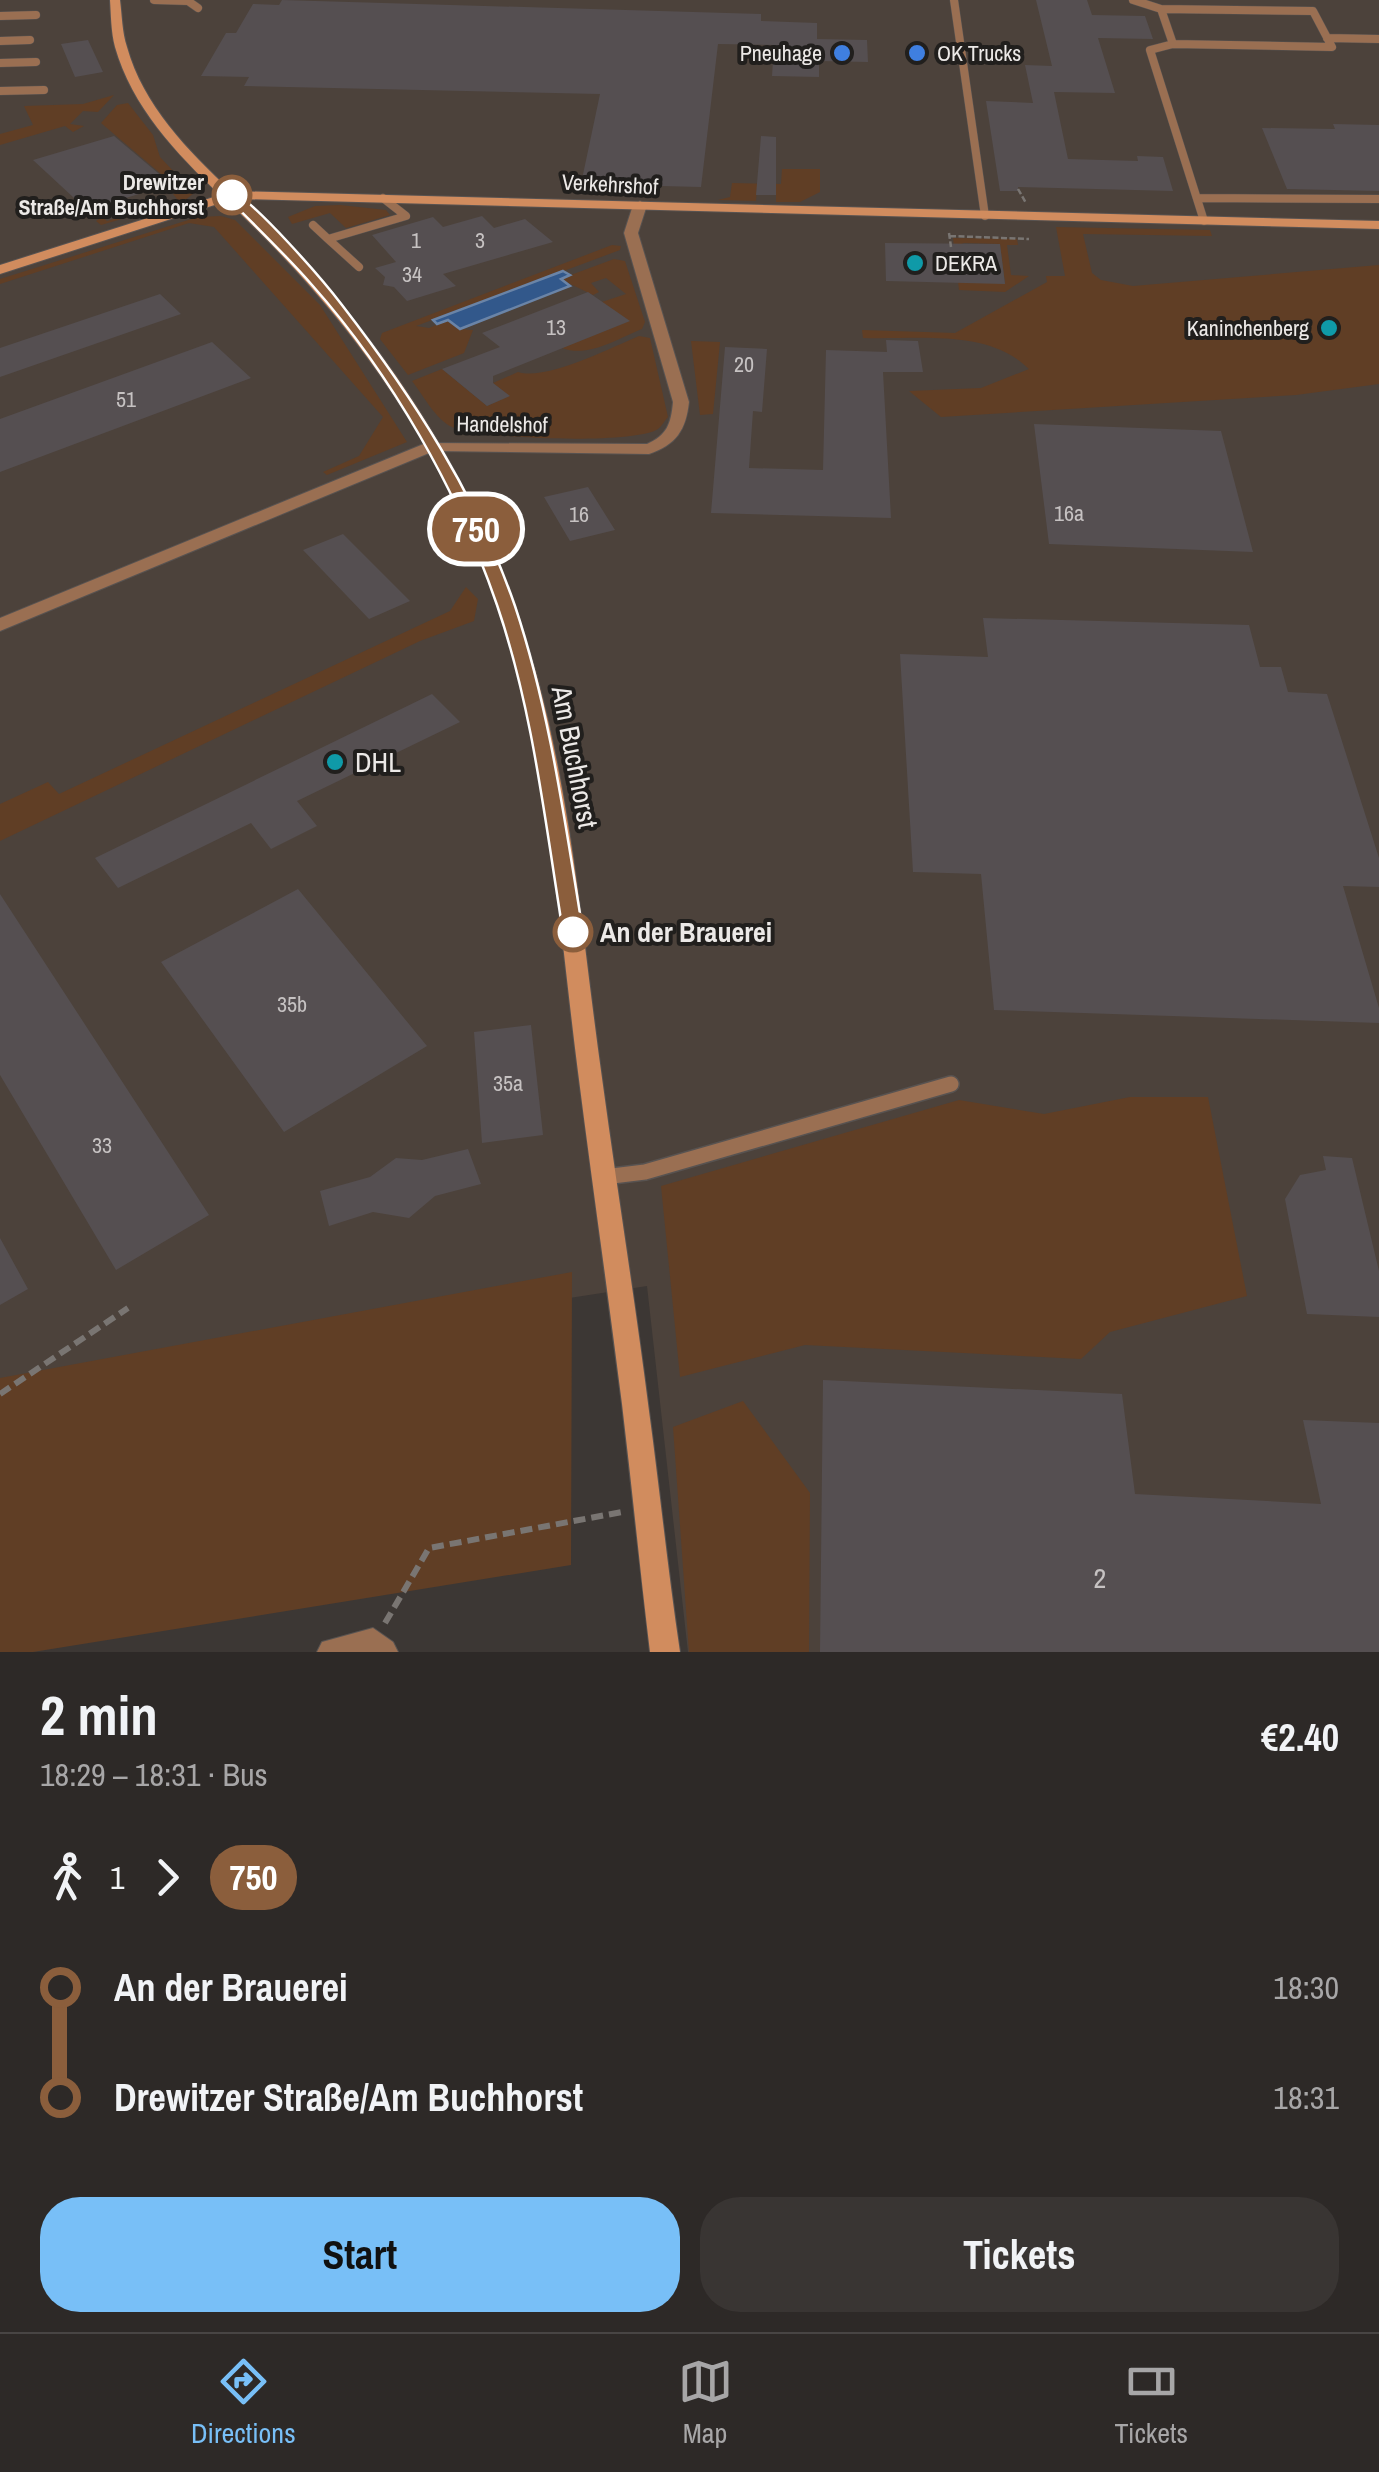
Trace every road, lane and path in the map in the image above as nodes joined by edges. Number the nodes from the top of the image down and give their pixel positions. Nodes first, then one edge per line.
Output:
1 (115, 0) edge
2 (154, 0) edge
3 (954, 0) edge
4 (1134, 0) edge
5 (198, 8) dead end
6 (1161, 9) junction
7 (36, 15) dead end
8 (0, 16) edge
9 (1327, 38) junction
10 (30, 40) dead end
11 (1379, 40) edge
12 (0, 41) edge
13 (1173, 44) junction
14 (36, 62) dead end
15 (0, 63) edge
16 (44, 90) dead end
17 (0, 91) edge
18 (232, 195) junction
19 (383, 198) junction
20 (1197, 198) junction
21 (1379, 199) edge
22 (640, 205) junction
23 (985, 216) junction
24 (1204, 221) junction
25 (313, 224) dead end
26 (1379, 225) edge
27 (950, 236) dead end
28 (1028, 238) dead end
29 (328, 239) junction
30 (359, 267) dead end
31 (0, 270) edge
32 (432, 446) junction
33 (0, 625) edge
34 (951, 1084) dead end
35 (604, 1177) junction
36 (128, 1308) dead end
37 (0, 1394) edge
38 (647, 1508) junction
39 (378, 1648) edge
40 (332, 1652) edge
41 (665, 1652) edge

1 - 18 main road, Am Buchhorst
2 - 5 lane
3 - 23 lane
4 - 6 lane
6 - 9 lane
6 - 13 lane
7 - 8 lane
9 - 11 lane
9 - 13 lane
10 - 12 lane
13 - 20 lane
14 - 15 lane
16 - 17 lane
18 - 19 main road, Verkehrshof
18 - 31 main road, Verkehrshof
18 - 32 main road, Am Buchhorst
19 - 22 main road, Verkehrshof
19 - 29 lane
20 - 21 lane
20 - 24 lane
22 - 23 main road, Verkehrshof
22 - 32 street, Handelshof
23 - 24 main road, Verkehrshof
24 - 26 main road, Verkehrshof
25 - 29 lane
27 - 28 path
29 - 30 lane
32 - 33 street, Handelshof
32 - 35 main road, Am Buchhorst
34 - 35 lane
35 - 38 main road, Am Buchhorst
36 - 37 path
38 - 39 path
38 - 41 main road, Am Buchhorst
39 - 40 street

